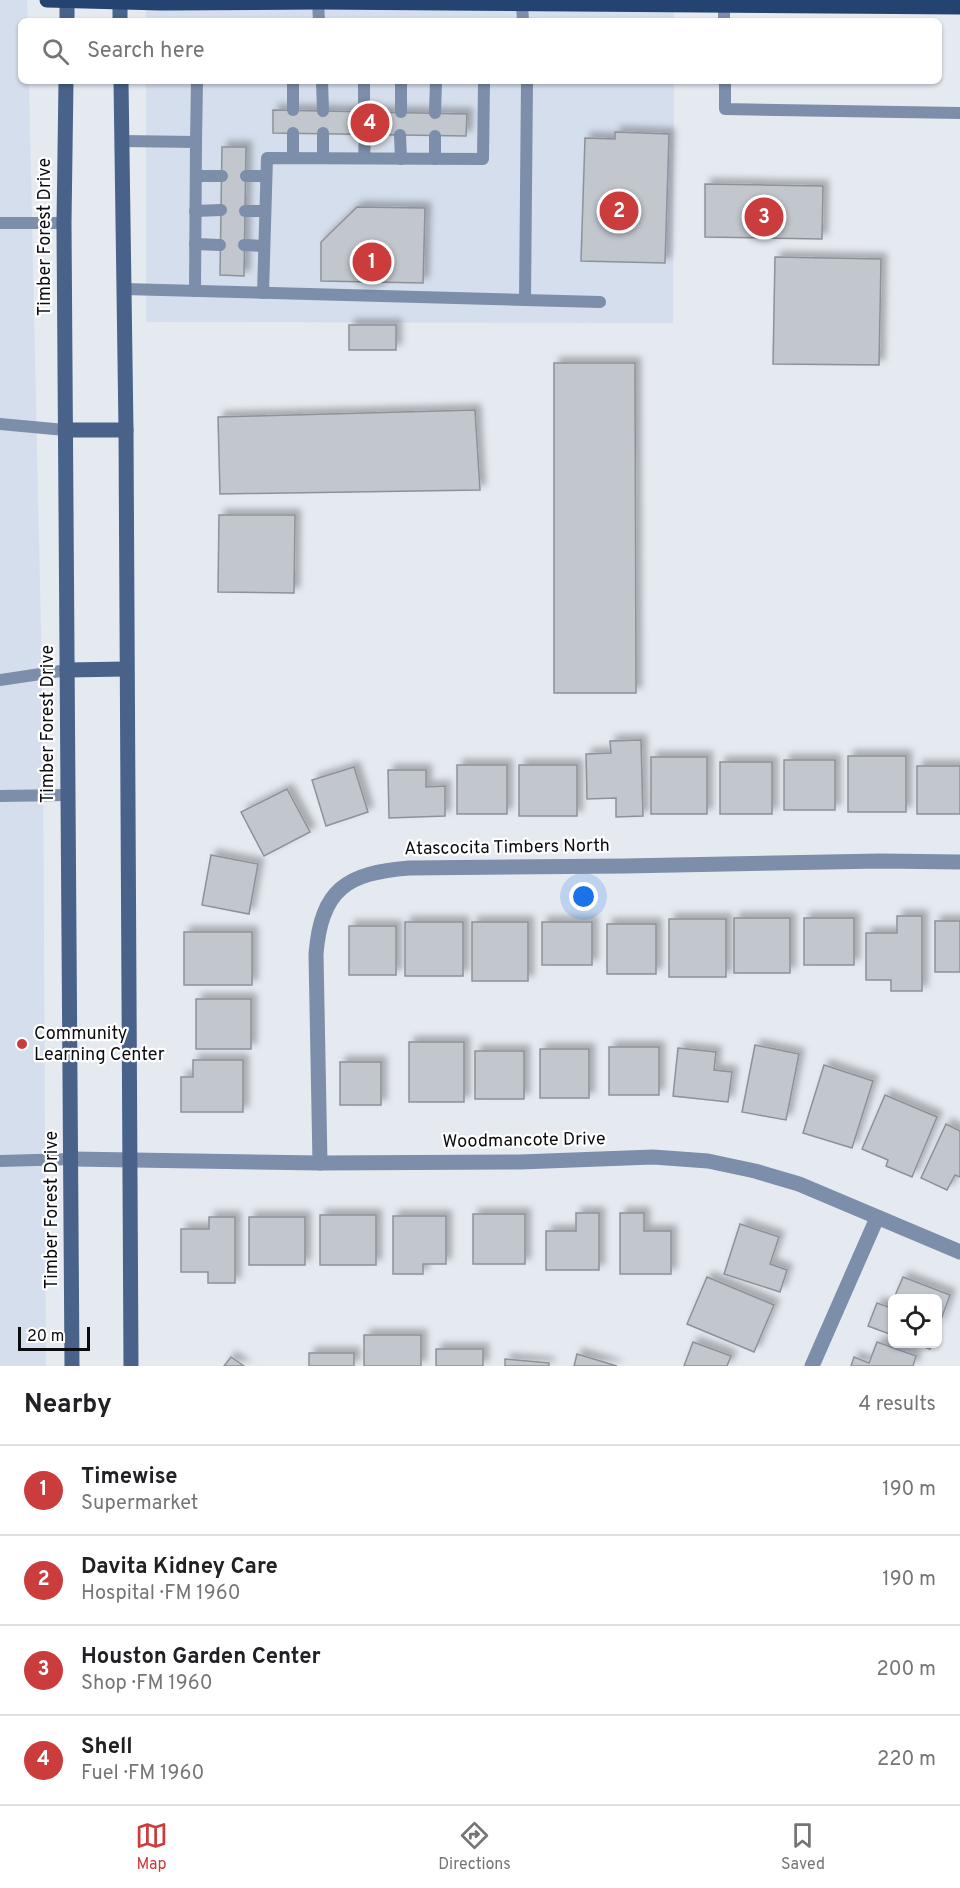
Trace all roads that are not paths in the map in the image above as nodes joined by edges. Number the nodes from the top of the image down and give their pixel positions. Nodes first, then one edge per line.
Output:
1 (47, 0) edge
2 (67, 1) edge
3 (120, 2) junction
4 (318, 2) junction
5 (522, 4) junction
6 (724, 5) junction
7 (960, 7) edge
8 (67, 18) edge
9 (120, 18) edge
10 (319, 18) edge
11 (523, 18) edge
12 (724, 18) edge
13 (66, 84) edge
14 (121, 84) edge
15 (197, 84) edge
16 (293, 84) edge
17 (322, 84) edge
18 (364, 84) edge
19 (401, 84) edge
20 (436, 84) edge
21 (484, 84) edge
22 (527, 84) edge
23 (725, 84) edge
24 (293, 110) dead end
25 (323, 111) dead end
26 (364, 112) dead end
27 (401, 112) dead end
28 (435, 113) dead end
29 (960, 113) edge
30 (292, 133) dead end
31 (323, 134) dead end
32 (365, 134) dead end
33 (400, 135) dead end
34 (435, 136) dead end
35 (122, 141) junction
36 (196, 142) junction
37 (293, 158) junction
38 (323, 159) junction
39 (364, 159) junction
40 (401, 159) junction
41 (435, 159) junction
42 (196, 176) junction
43 (222, 176) dead end
44 (246, 176) dead end
45 (266, 176) junction
46 (221, 210) dead end
47 (195, 211) junction
48 (245, 211) dead end
49 (265, 211) junction
50 (0, 223) edge
51 (64, 223) junction
52 (195, 244) junction
53 (220, 245) dead end
54 (244, 245) dead end
55 (264, 246) junction
56 (124, 289) junction
57 (195, 291) junction
58 (263, 293) junction
59 (525, 300) junction
60 (600, 302) dead end
61 (0, 424) edge
62 (65, 430) junction
63 (126, 430) junction
64 (126, 669) junction
65 (67, 670) junction
66 (0, 680) edge
67 (68, 795) junction
68 (0, 796) edge
69 (960, 862) edge
70 (131, 1159) junction
71 (72, 1160) junction
72 (0, 1161) edge
73 (320, 1163) junction
74 (877, 1218) junction
75 (960, 1252) edge
76 (72, 1366) edge
77 (131, 1366) edge
78 (812, 1366) edge

1 - 2 main road
2 - 3 main road
2 - 8 main road
3 - 4 main road
3 - 9 main road
4 - 5 main road
4 - 10 lane
5 - 6 main road
5 - 11 lane
6 - 7 main road
6 - 12 lane
13 - 51 main road, Timber Forest Drive
14 - 35 main road
15 - 36 lane
16 - 24 lane
17 - 25 lane
18 - 26 lane
19 - 27 lane
20 - 28 lane
21 - 41 lane
22 - 59 lane
23 - 29 lane
30 - 37 lane
31 - 38 lane
32 - 39 lane
33 - 40 lane
34 - 41 lane
35 - 36 lane
35 - 56 main road
36 - 42 lane
37 - 38 lane
37 - 45 lane
38 - 39 lane
39 - 40 lane
40 - 41 lane
42 - 43 lane
42 - 47 lane
44 - 45 lane
45 - 49 lane
46 - 47 lane
47 - 52 lane
48 - 49 lane
49 - 55 lane
50 - 51 lane
51 - 62 main road, Timber Forest Drive
52 - 53 lane
52 - 57 lane
54 - 55 lane
55 - 58 lane
56 - 57 lane
56 - 63 main road
57 - 58 lane
58 - 59 lane
59 - 60 lane
61 - 62 lane
62 - 63 main road
62 - 65 main road, Timber Forest Drive
63 - 64 main road
64 - 65 main road
64 - 70 main road
65 - 66 lane
65 - 67 main road, Timber Forest Drive
67 - 68 lane
67 - 71 main road, Timber Forest Drive
69 - 73 street, Atascocita Timbers North
70 - 71 street, Woodmancote Drive
70 - 73 street, Woodmancote Drive
70 - 77 main road
71 - 72 lane
71 - 76 main road, Timber Forest Drive
73 - 74 street, Woodmancote Drive
74 - 75 street, Woodmancote Drive
74 - 78 street

